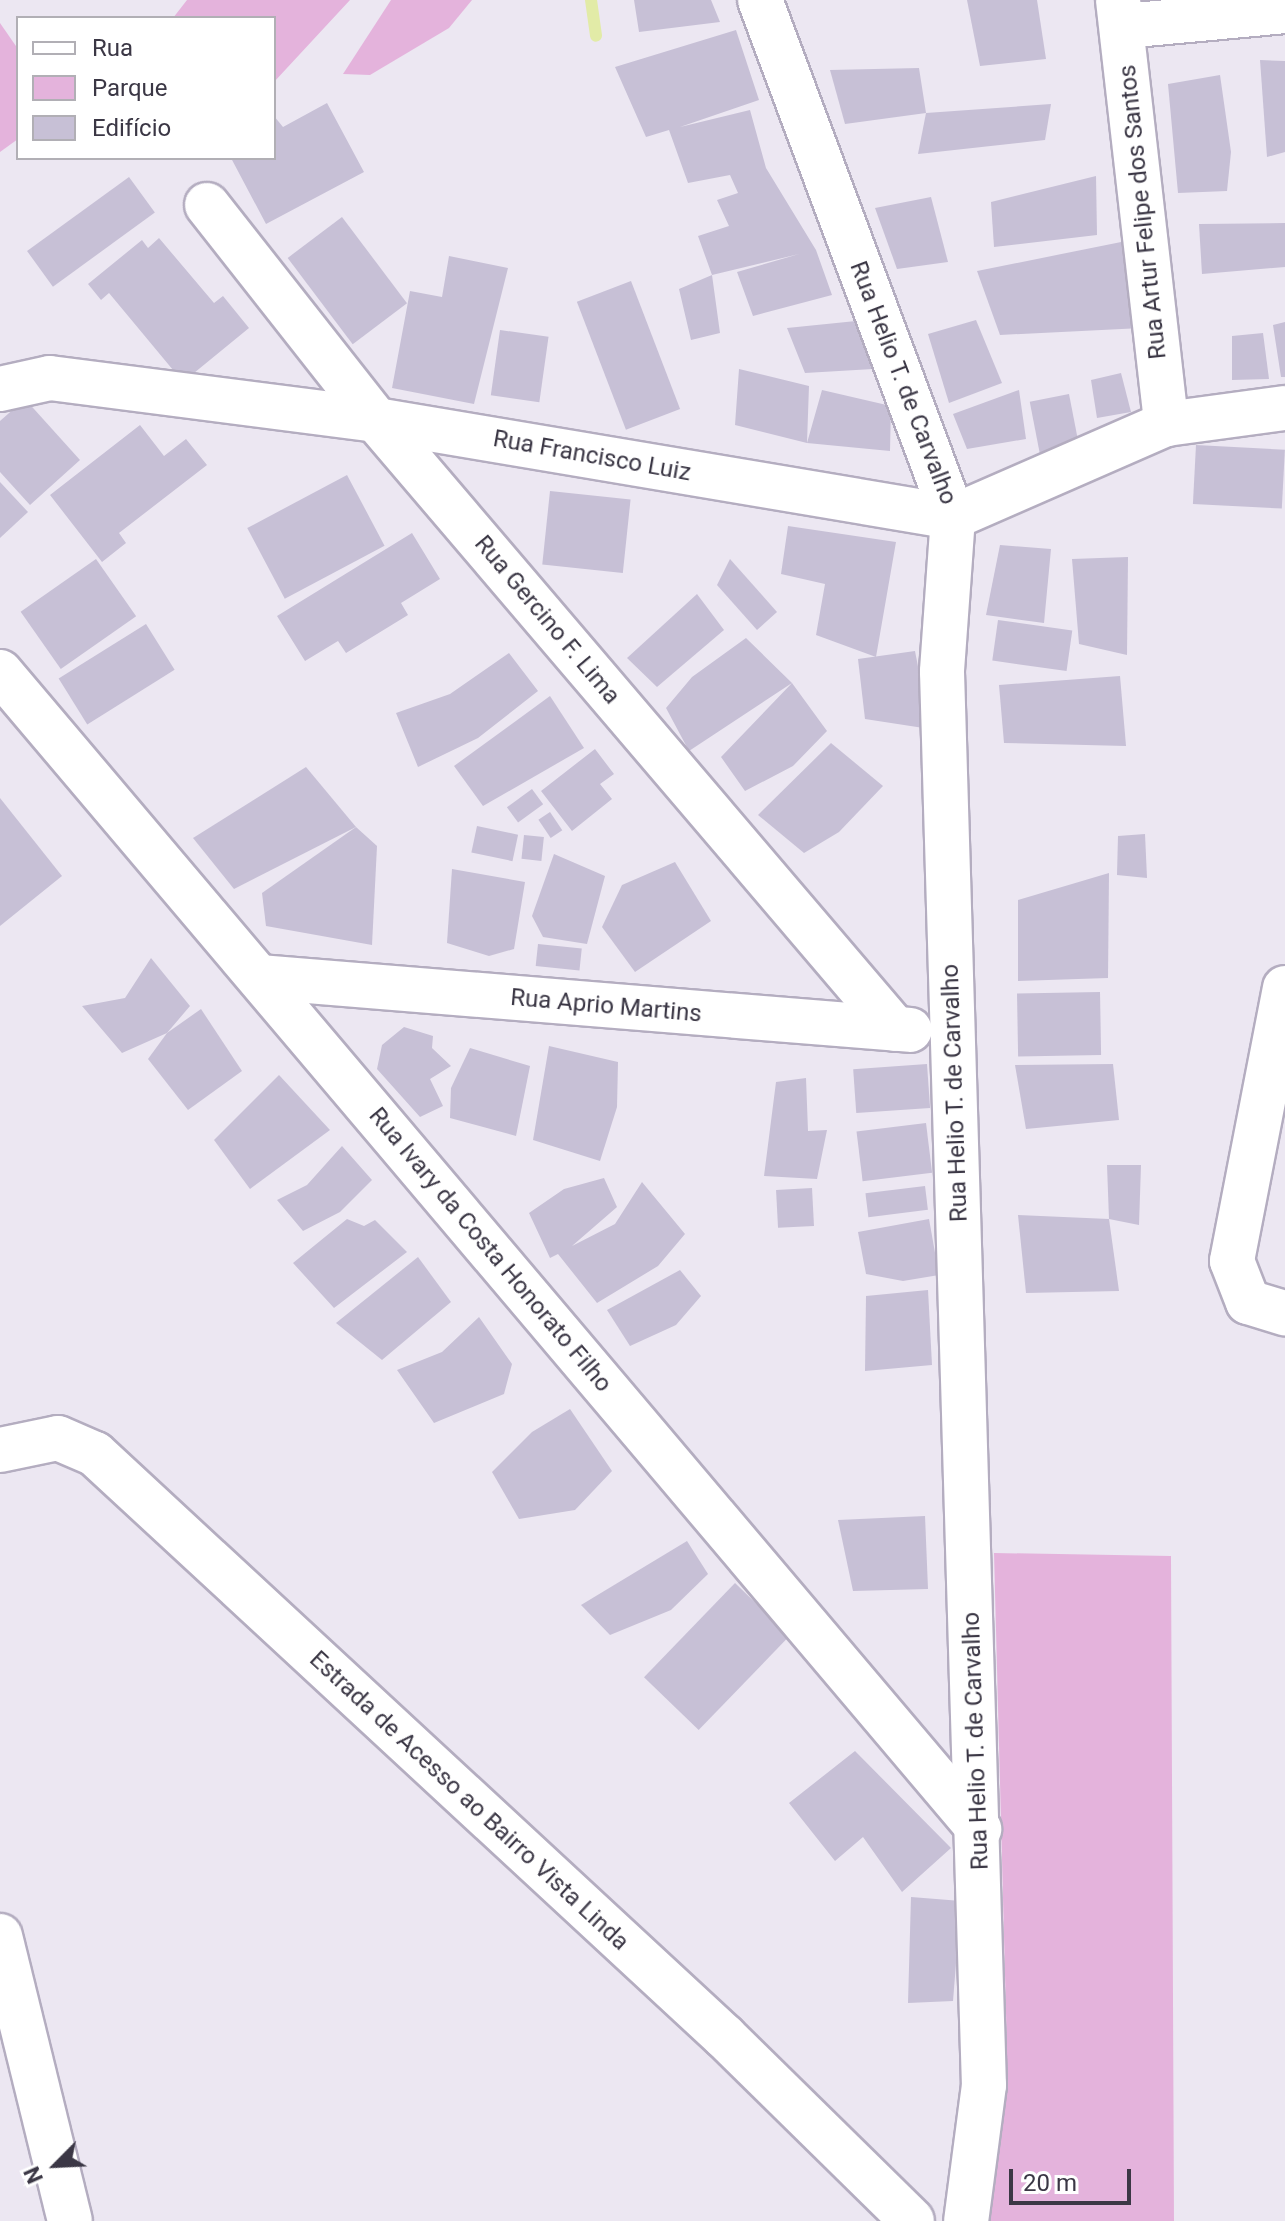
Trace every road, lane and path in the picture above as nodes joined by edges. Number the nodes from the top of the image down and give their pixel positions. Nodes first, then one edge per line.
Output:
1 (760, 0) edge
2 (1285, 11) edge
3 (1121, 13) edge
4 (207, 205) dead end
5 (0, 389) edge
6 (1285, 408) edge
7 (376, 420) junction
8 (1166, 424) junction
9 (953, 517) junction
10 (0, 672) edge
11 (259, 977) junction
12 (1285, 988) edge
13 (895, 1029) junction
14 (953, 1034) junction
15 (1285, 1313) edge
16 (0, 1450) edge
17 (979, 1829) junction
18 (0, 1936) edge
19 (70, 2221) edge
20 (912, 2221) edge
21 (966, 2221) edge

1 - 9 street, Rua Helio T. de Carvalho
2 - 3 street
3 - 8 street, Rua Artur Felipe dos Santos
4 - 7 street, Rua Gercino F. Lima
5 - 7 street, Rua Francisco Luiz
6 - 8 street
7 - 9 street, Rua Francisco Luiz
7 - 13 street, Rua Gercino F. Lima
8 - 9 street
9 - 14 street, Rua Helio T. de Carvalho
10 - 11 street, Rua Ivary da Costa Honorato Filho
11 - 13 street, Rua Aprio Martins
11 - 17 street, Rua Ivary da Costa Honorato Filho
12 - 15 street
13 - 14 street, Rua Aprio Martins
14 - 17 street, Rua Helio T. de Carvalho
16 - 20 street, Estrada de Acesso ao Bairro Vista Linda
17 - 21 street, Rua Helio T. de Carvalho
18 - 19 street

